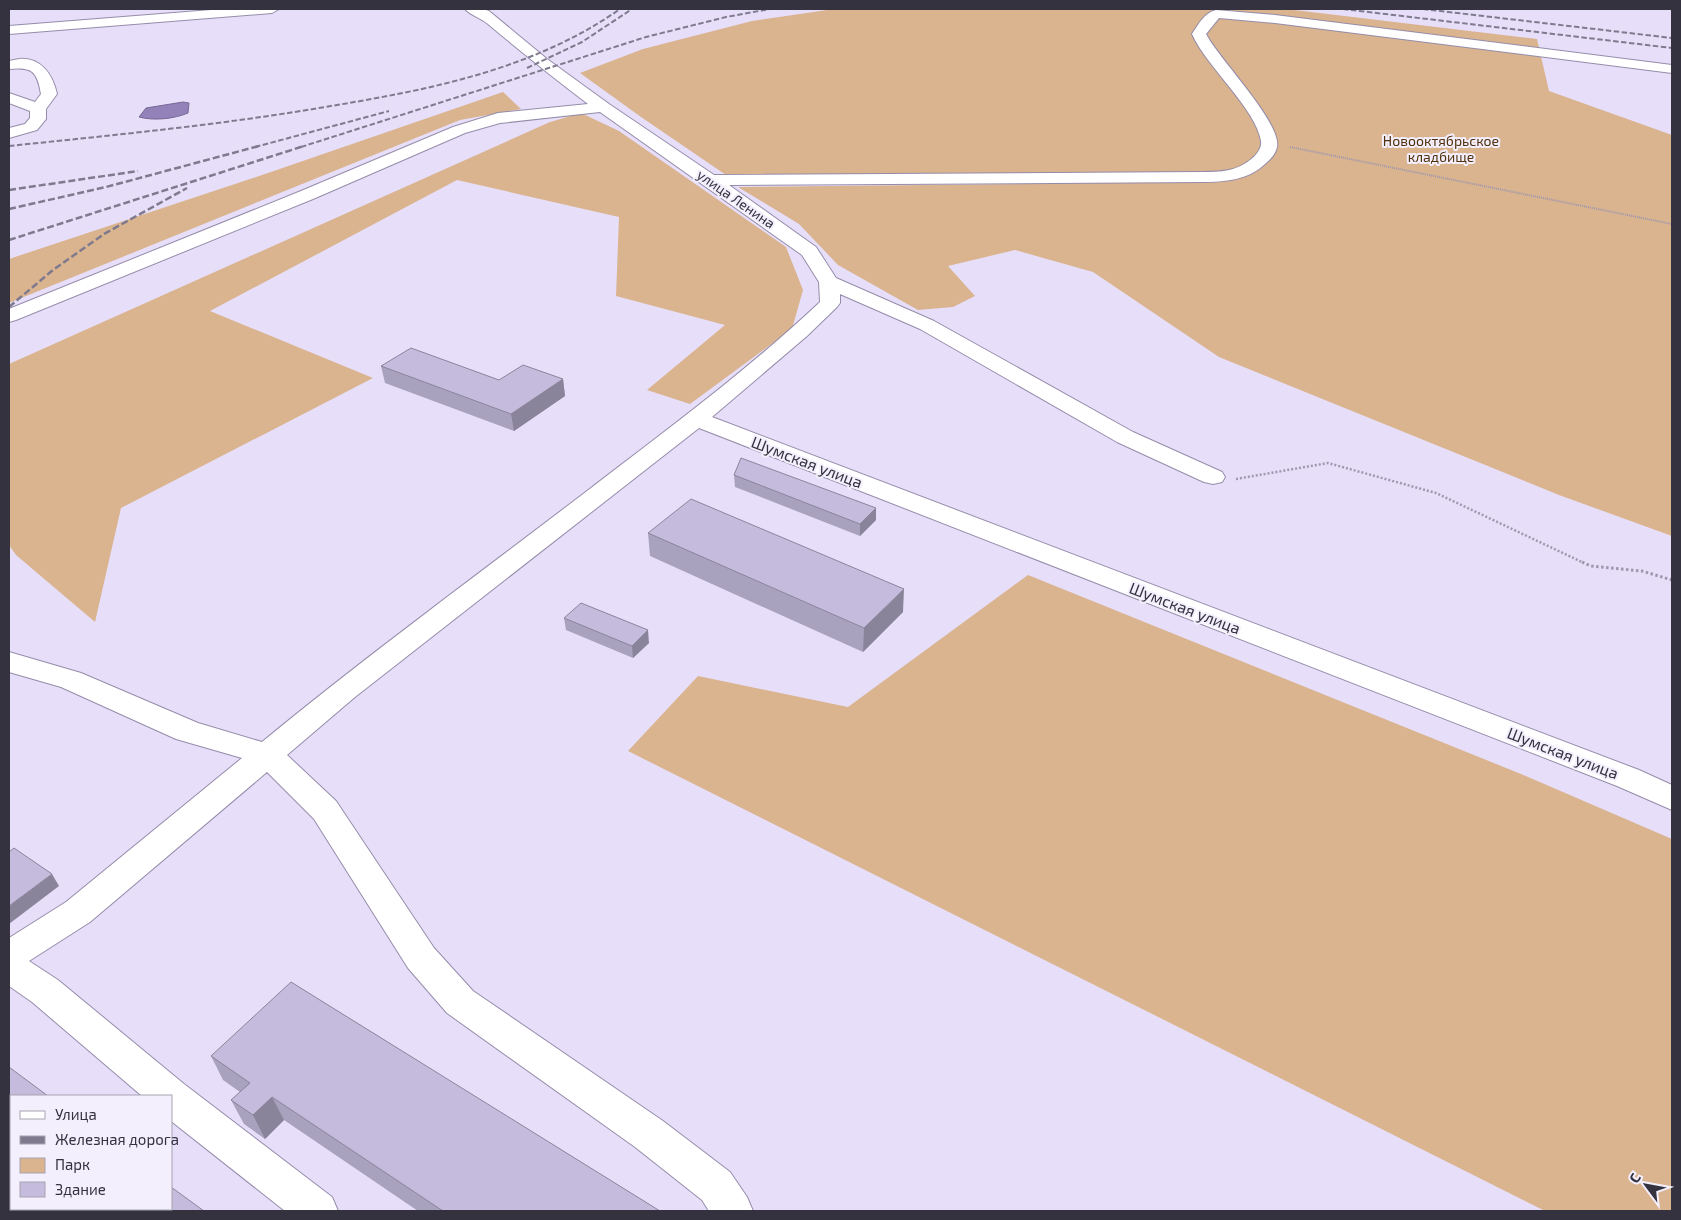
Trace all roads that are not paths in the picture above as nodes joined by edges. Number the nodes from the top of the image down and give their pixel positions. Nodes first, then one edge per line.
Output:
1 (272, 9) edge
2 (472, 9) edge
3 (9, 30) edge
4 (9, 65) edge
5 (1672, 69) edge
6 (9, 98) edge
7 (603, 107) junction
8 (38, 108) junction
9 (9, 133) edge
10 (710, 180) junction
11 (829, 282) junction
12 (9, 316) edge
13 (696, 420) junction
14 (1213, 477) road end
15 (9, 662) edge
16 (268, 755) junction
17 (1672, 798) edge
18 (9, 956) edge
19 (9, 967) edge
20 (169, 1095) edge
21 (172, 1098) edge
22 (317, 1211) edge
23 (732, 1211) edge

1 - 3 street
2 - 7 street, улица Ленина
4 - 8 street
5 - 10 street
6 - 8 street
7 - 10 street, улица Ленина
7 - 12 street
8 - 9 street
10 - 11 street, улица Ленина
11 - 13 street
11 - 14 street
13 - 16 street
13 - 17 street, Шумская улица
15 - 16 street
16 - 18 street
16 - 23 street
19 - 20 street
21 - 22 street

